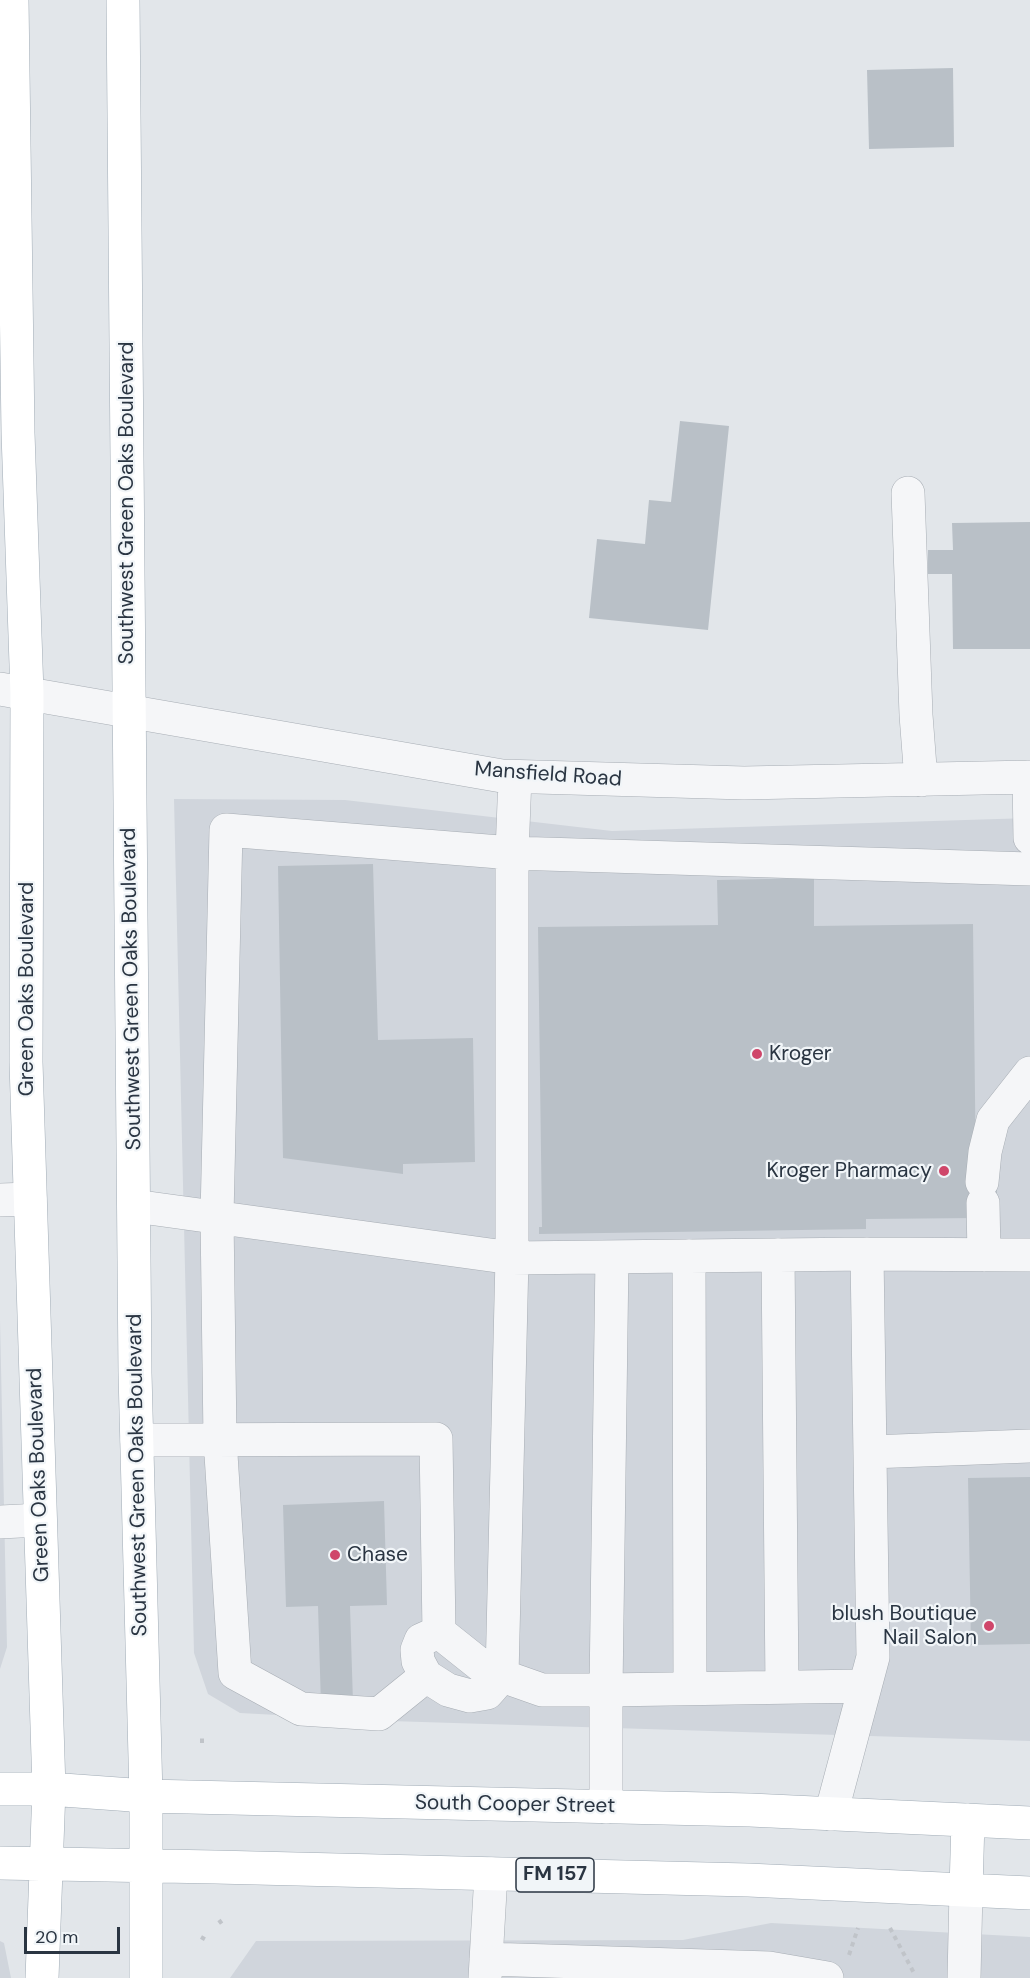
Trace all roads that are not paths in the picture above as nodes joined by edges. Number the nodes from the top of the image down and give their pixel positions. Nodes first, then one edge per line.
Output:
1 (12, 0) edge
2 (123, 0) edge
3 (6, 94) edge
4 (908, 493) dead end
5 (13, 691) edge
6 (129, 712) junction
7 (515, 777) junction
8 (1030, 777) edge
9 (921, 780) junction
10 (1030, 838) edge
11 (512, 853) junction
12 (1030, 869) edge
13 (1030, 1072) edge
14 (15, 1199) edge
15 (134, 1206) junction
16 (217, 1216) junction
17 (867, 1254) junction
18 (778, 1255) junction
19 (984, 1255) junction
20 (1030, 1255) edge
21 (689, 1256) junction
22 (612, 1257) junction
23 (513, 1258) junction
24 (220, 1439) junction
25 (137, 1440) junction
26 (1030, 1446) edge
27 (870, 1452) junction
28 (40, 1520) junction
29 (0, 1522) edge
30 (439, 1632) junction
31 (426, 1676) junction
32 (502, 1676) junction
33 (865, 1686) junction
34 (782, 1687) junction
35 (690, 1688) junction
36 (606, 1690) junction
37 (0, 1789) edge
38 (49, 1789) junction
39 (146, 1796) junction
40 (606, 1807) junction
41 (831, 1814) junction
42 (968, 1820) junction
43 (1030, 1823) edge
44 (0, 1863) edge
45 (45, 1864) junction
46 (144, 1866) junction
47 (491, 1874) junction
48 (966, 1890) junction
49 (1030, 1893) edge
50 (485, 1968) edge
51 (534, 1969) edge
52 (837, 1970) edge
53 (668, 1971) edge
54 (42, 1978) edge
55 (146, 1978) edge
56 (964, 1978) edge

1 - 3 main road, Green Oaks Boulevard
2 - 6 main road, Southwest Green Oaks Boulevard
3 - 5 main road, Green Oaks Boulevard
4 - 9 street
5 - 6 street, Mansfield Road
5 - 14 main road, Green Oaks Boulevard
6 - 7 street, Mansfield Road
6 - 15 main road, Southwest Green Oaks Boulevard
7 - 9 street, Mansfield Road
7 - 11 street
8 - 9 street, Mansfield Road
8 - 10 street
11 - 12 street
11 - 16 street
11 - 23 street
13 - 19 street
14 - 28 main road, Green Oaks Boulevard
15 - 16 street
15 - 25 main road, Southwest Green Oaks Boulevard
16 - 23 street
16 - 24 street
17 - 18 street
17 - 19 street
17 - 27 street
18 - 21 street
18 - 34 street
19 - 20 street
21 - 22 street
21 - 35 street
22 - 23 street
22 - 36 street
23 - 32 street
24 - 25 street
24 - 30 street
24 - 31 street
25 - 39 main road, Southwest Green Oaks Boulevard
26 - 27 street
27 - 33 street
28 - 29 street
28 - 38 main road, Green Oaks Boulevard
30 - 31 street
30 - 32 street
31 - 32 street
32 - 36 street
33 - 34 street
33 - 41 street
34 - 35 street
35 - 36 street
36 - 40 street
37 - 38 main road, South Cooper Street
38 - 39 main road, South Cooper Street
38 - 45 main road, Green Oaks Boulevard
39 - 40 main road, South Cooper Street
39 - 46 main road, Southwest Green Oaks Boulevard
40 - 41 main road, South Cooper Street
41 - 42 main road, South Cooper Street
42 - 43 main road, South Cooper Street
42 - 48 main road
44 - 45 main road, FM 157
45 - 46 main road, FM 157
45 - 54 main road, Green Oaks Boulevard
46 - 47 main road, FM 157
46 - 55 main road, Southwest Green Oaks Boulevard
47 - 48 main road, FM 157
47 - 50 street
48 - 49 main road, FM 157
48 - 56 street
50 - 51 street
51 - 53 street
52 - 53 street

